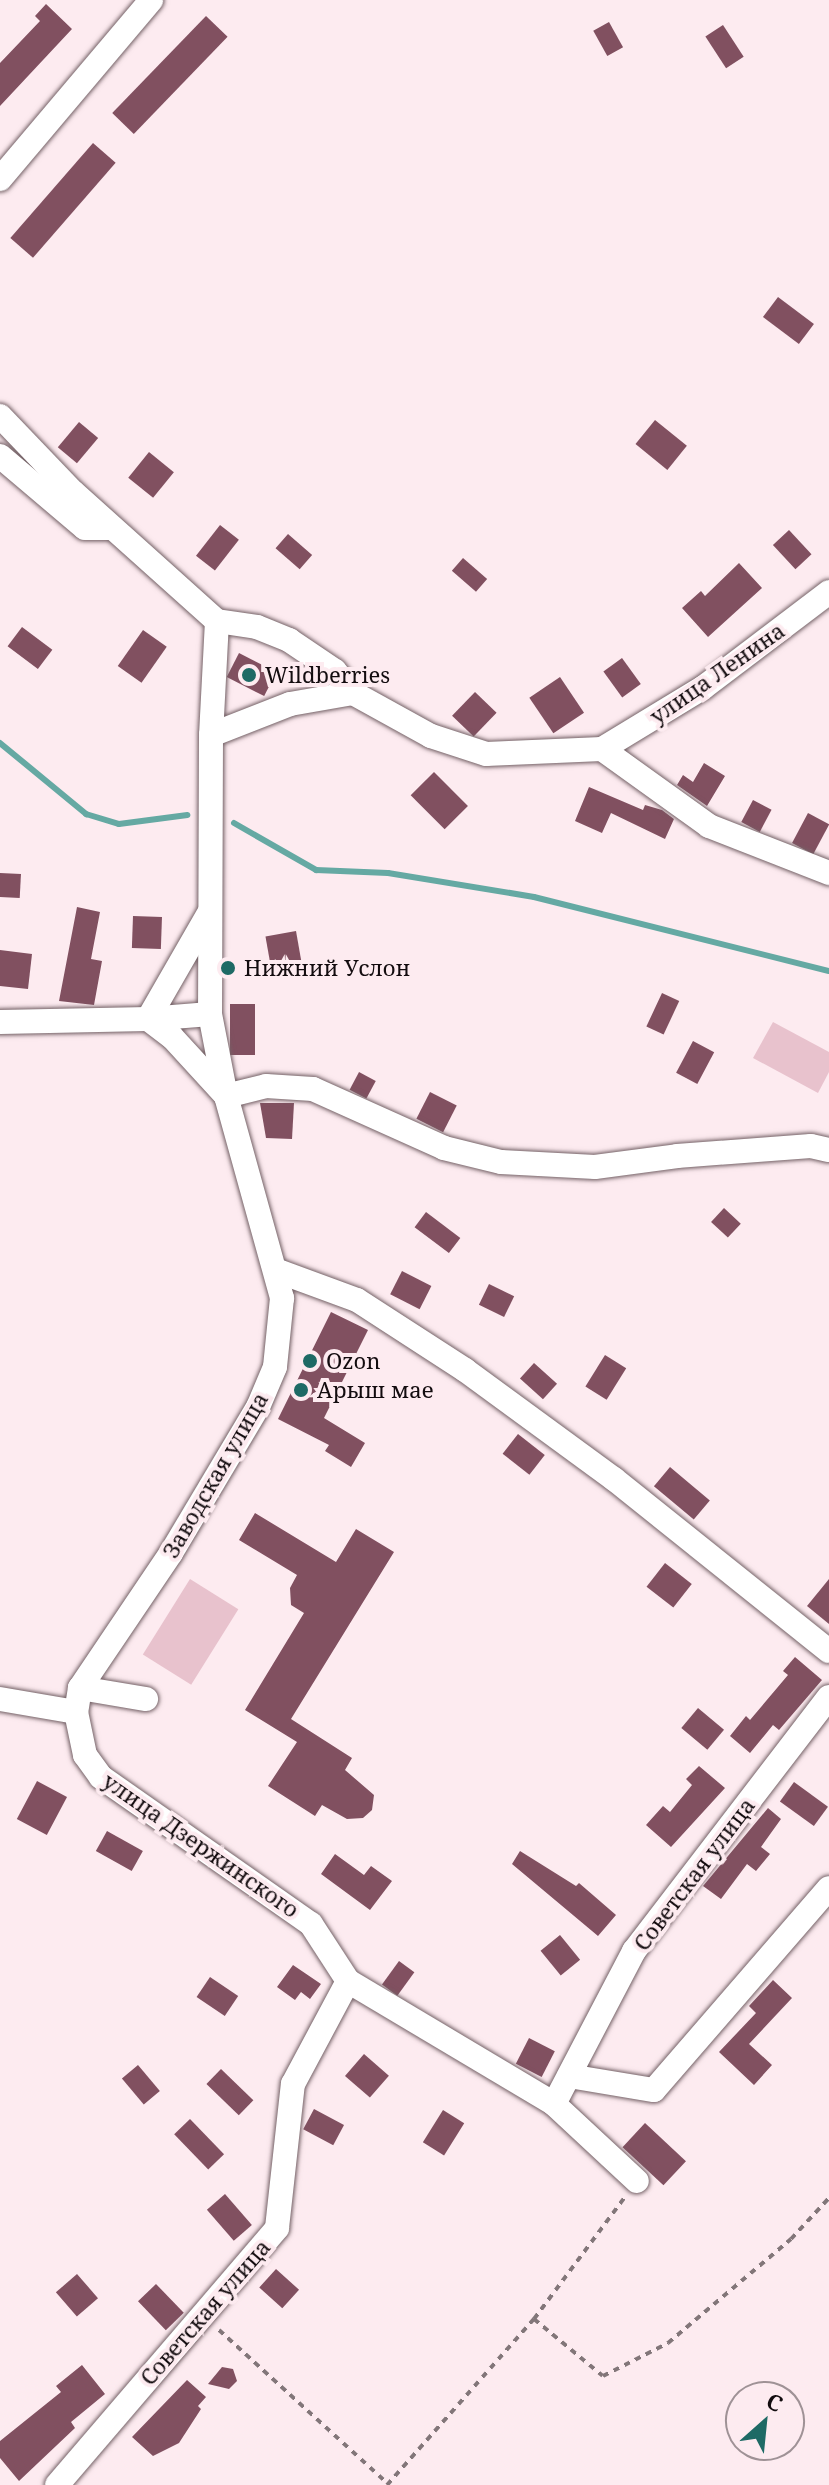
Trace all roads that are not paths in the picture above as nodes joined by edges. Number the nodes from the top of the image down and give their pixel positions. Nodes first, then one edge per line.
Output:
1 (151, 0) edge
2 (0, 179) edge
3 (0, 416) edge
4 (0, 456) edge
5 (112, 528) junction
6 (829, 592) edge
7 (217, 621) junction
8 (353, 693) junction
9 (211, 735) junction
10 (602, 749) junction
11 (829, 873) edge
12 (209, 912) junction
13 (210, 1014) junction
14 (148, 1019) junction
15 (0, 1022) edge
16 (226, 1096) junction
17 (829, 1150) edge
18 (278, 1271) junction
19 (829, 1651) edge
20 (829, 1697) edge
21 (0, 1699) edge
22 (146, 1699) dead end
23 (78, 1700) junction
24 (829, 1888) edge
25 (348, 1981) junction
26 (569, 2076) junction
27 (554, 2104) junction
28 (637, 2181) road end
29 (57, 2485) edge

1 - 2 street
3 - 5 street
4 - 5 street
5 - 7 street
6 - 10 street, улица Ленина
7 - 8 street
7 - 9 street
8 - 9 street
8 - 10 street
9 - 12 street
10 - 11 street
12 - 13 street
12 - 14 street
13 - 14 street
13 - 16 street
14 - 15 street
14 - 16 street, Заводская улица
16 - 17 street
16 - 18 street, Заводская улица
18 - 19 street
18 - 23 street, Заводская улица
20 - 26 street, Советская улица
21 - 23 street
22 - 23 street
23 - 25 street, улица Дзержинского
24 - 26 street
25 - 27 street, улица Дзержинского
25 - 29 street, Советская улица
26 - 27 street, Советская улица
27 - 28 street, улица Дзержинского

